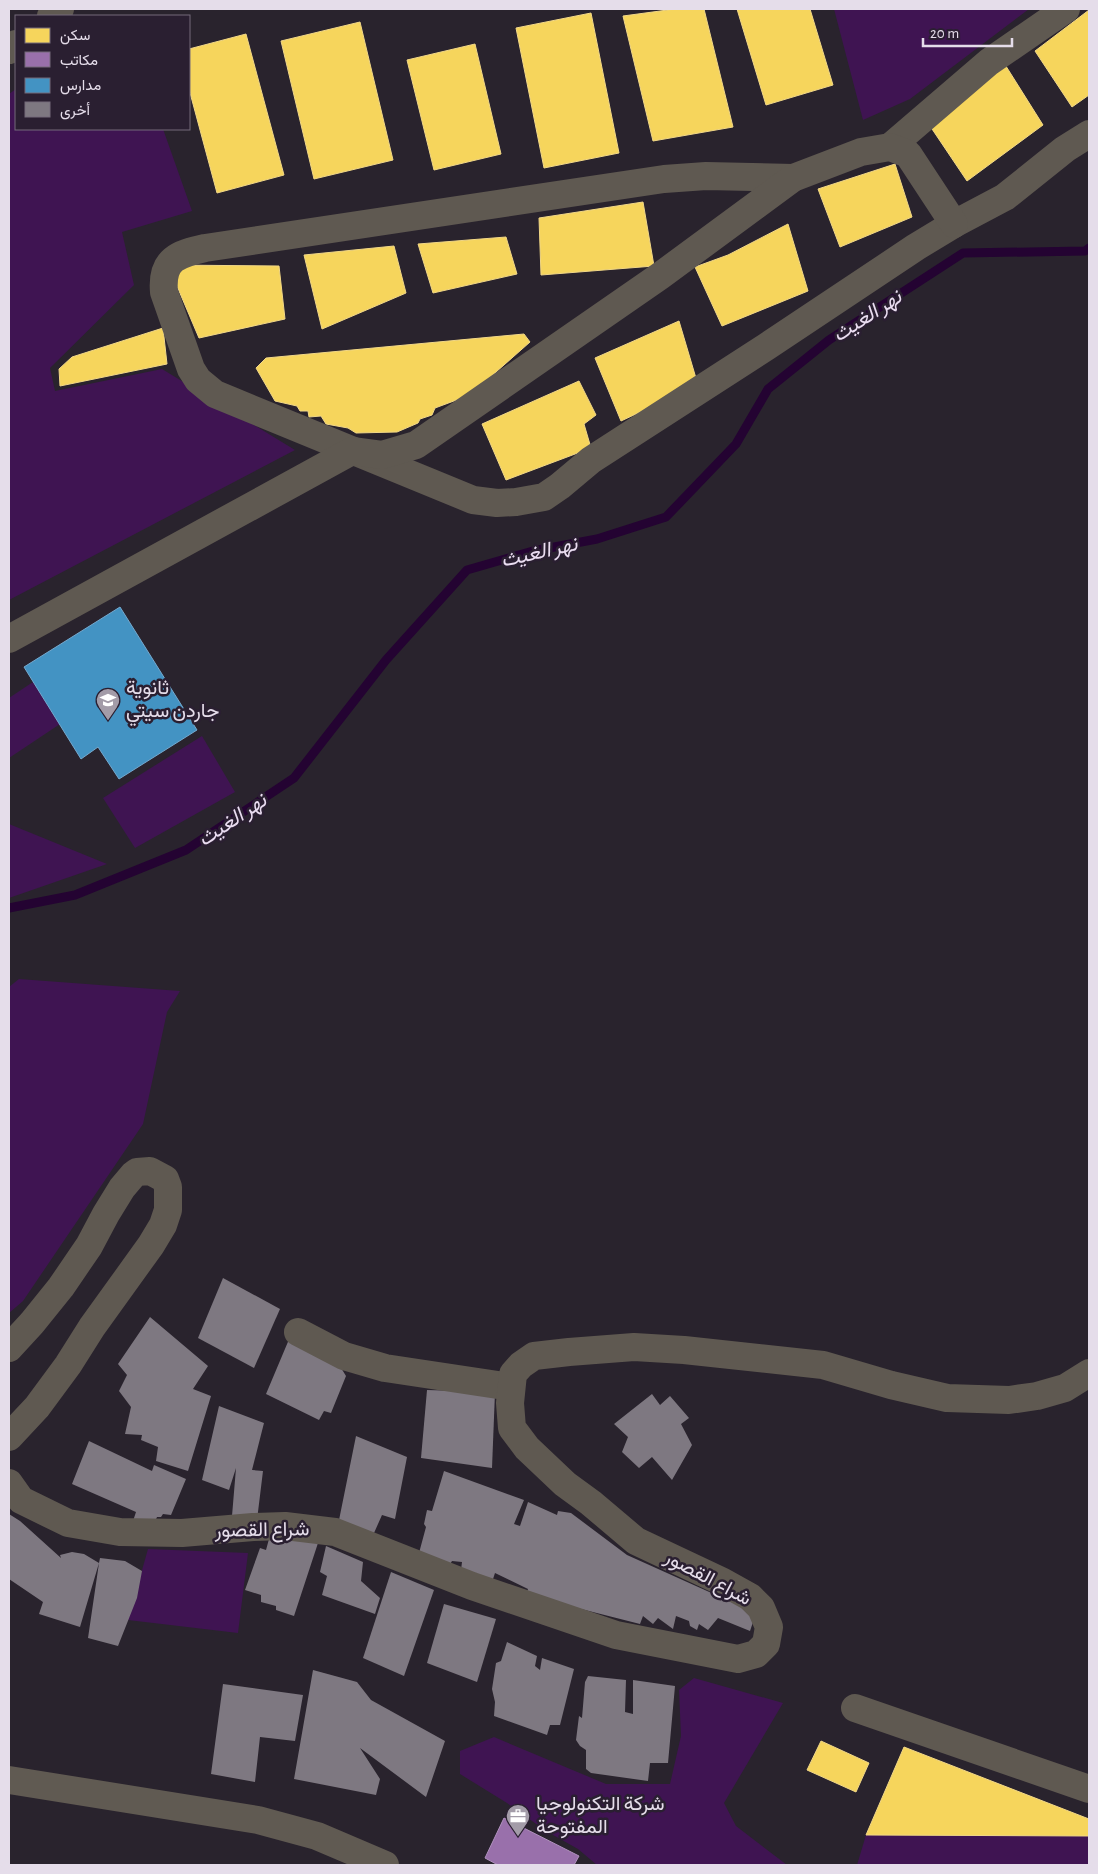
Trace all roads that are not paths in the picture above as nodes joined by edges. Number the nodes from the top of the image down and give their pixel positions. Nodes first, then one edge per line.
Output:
1 (1066, 9) edge
2 (1089, 134) edge
3 (890, 147) junction
4 (793, 178) junction
5 (954, 224) junction
6 (352, 451) junction
7 (9, 639) edge
8 (298, 1332) dead end
9 (9, 1348) edge
10 (1089, 1373) edge
11 (511, 1387) junction
12 (9, 1437) edge
13 (9, 1483) edge
14 (855, 1708) dead end
15 (9, 1780) edge
16 (1089, 1789) edge
17 (385, 1865) edge

1 - 3 street
2 - 5 street
3 - 4 street
3 - 5 street
4 - 6 street
4 - 6 street
5 - 6 street
6 - 7 street
8 - 11 street
9 - 12 street
10 - 11 street, شراع القصور
11 - 13 street, شراع القصور
14 - 16 street
15 - 17 main road

